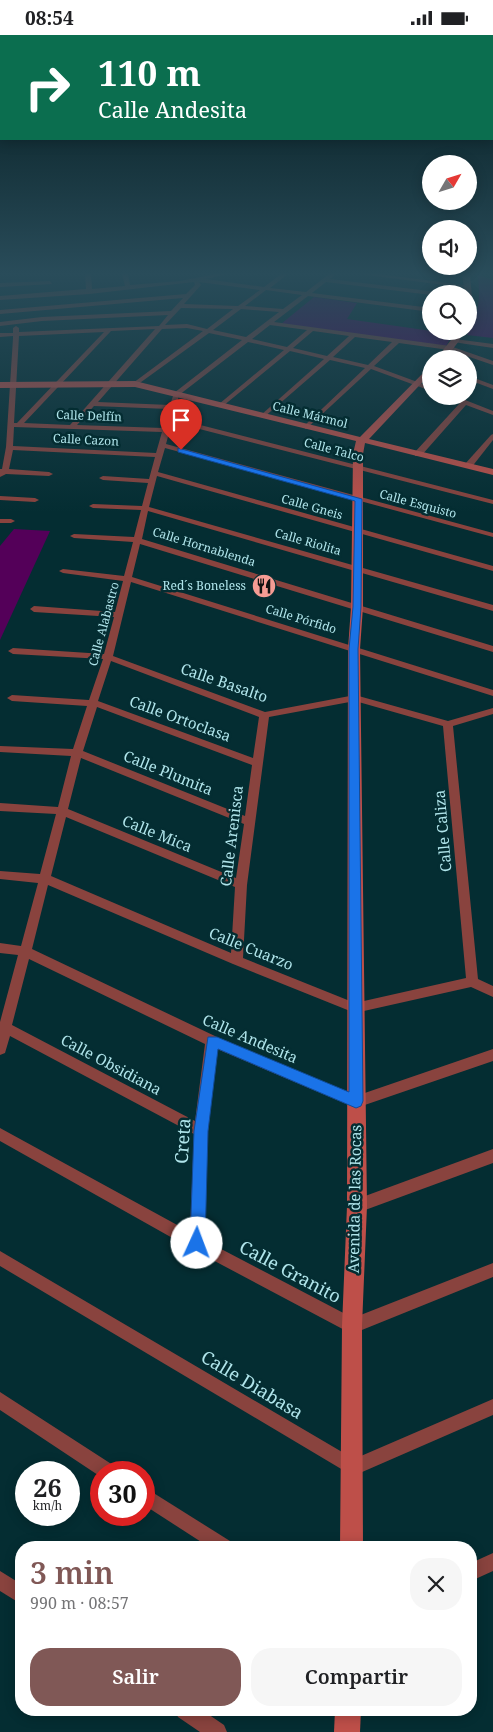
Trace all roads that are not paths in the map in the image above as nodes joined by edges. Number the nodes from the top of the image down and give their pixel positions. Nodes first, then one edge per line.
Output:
1 (15, 353) edge
2 (88, 353) edge
3 (136, 353) edge
4 (176, 353) edge
5 (229, 353) edge
6 (282, 353) edge
7 (311, 353) edge
8 (332, 353) edge
9 (384, 353) edge
10 (471, 353) edge
11 (328, 357) junction
12 (493, 363) edge
13 (370, 367) junction
14 (477, 381) edge
15 (14, 383) junction
16 (60, 383) junction
17 (109, 383) junction
18 (135, 383) junction
19 (0, 385) edge
20 (422, 385) edge
21 (493, 387) edge
22 (422, 388) edge
23 (176, 394) junction
24 (91, 404) junction
25 (221, 405) junction
26 (462, 405) edge
27 (470, 405) edge
28 (11, 407) junction
29 (173, 407) junction
30 (0, 408) edge
31 (493, 413) edge
32 (263, 416) junction
33 (170, 419) junction
34 (16, 425) junction
35 (72, 427) junction
36 (306, 427) junction
37 (166, 431) junction
38 (493, 437) edge
39 (361, 441) junction
40 (163, 445) junction
41 (11, 448) junction
42 (418, 454) junction
43 (160, 455) junction
44 (468, 466) junction
45 (357, 468) junction
46 (2, 472) edge
47 (493, 472) edge
48 (49, 474) dead end
49 (153, 477) junction
50 (103, 478) dead end
51 (0, 498) edge
52 (358, 499) junction
53 (35, 500) dead end
54 (493, 503) edge
55 (94, 506) dead end
56 (145, 508) junction
57 (0, 521) edge
58 (11, 521) dead end
59 (358, 531) junction
60 (493, 535) edge
61 (74, 536) dead end
62 (137, 540) junction
63 (357, 569) junction
64 (493, 569) edge
65 (63, 571) dead end
66 (129, 579) junction
67 (357, 607) junction
68 (493, 608) edge
69 (34, 609) dead end
70 (119, 615) junction
71 (354, 649) junction
72 (493, 649) edge
73 (12, 651) dead end
74 (108, 657) junction
75 (493, 693) edge
76 (12, 698) dead end
77 (355, 698) junction
78 (94, 703) junction
79 (493, 711) edge
80 (264, 715) junction
81 (448, 724) junction
82 (0, 749) edge
83 (77, 753) junction
84 (256, 763) junction
85 (0, 807) edge
86 (62, 811) junction
87 (248, 821) junction
88 (0, 875) edge
89 (46, 879) junction
90 (240, 885) junction
91 (0, 949) edge
92 (24, 951) junction
93 (237, 961) junction
94 (472, 982) junction
95 (493, 992) edge
96 (355, 1008) junction
97 (3, 1028) edge
98 (212, 1041) junction
99 (0, 1049) edge
100 (493, 1055) edge
101 (356, 1101) junction
102 (201, 1131) junction
103 (0, 1134) edge
104 (493, 1156) edge
105 (357, 1206) junction
106 (197, 1243) junction
107 (0, 1258) edge
108 (493, 1270) edge
109 (352, 1326) junction
110 (0, 1401) edge
111 (493, 1407) edge
112 (92, 1461) edge
113 (353, 1468) junction
114 (155, 1502) edge
115 (215, 1541) edge
116 (351, 1541) edge
117 (493, 1562) edge
118 (477, 1569) edge
119 (0, 1580) edge
120 (15, 1591) edge
121 (194, 1716) edge
122 (348, 1716) edge
123 (217, 1732) edge
124 (348, 1732) edge

1 - 15 street
2 - 16 street
3 - 17 street
4 - 18 street
5 - 23 street
6 - 25 street
7 - 11 street
8 - 11 street
9 - 13 street
10 - 12 street
11 - 13 street
11 - 32 street
13 - 20 street
13 - 36 street
14 - 21 street
15 - 16 street, Calle Mármol
15 - 19 street, Calle Mármol
15 - 28 street
16 - 17 street, Calle Mármol
16 - 34 street
17 - 18 street, Calle Mármol
17 - 24 street
18 - 23 street, Calle Mármol
22 - 39 street
23 - 25 street, Calle Mármol
23 - 29 street, Calle Alabastro
24 - 29 street
24 - 35 street
25 - 32 street, Calle Mármol
26 - 42 street
27 - 31 street
28 - 30 street
28 - 34 street
29 - 33 street, Calle Alabastro
32 - 36 street, Calle Mármol
33 - 37 street, Calle Alabastro
33 - 45 street, Calle Talco
34 - 35 street, Calle Delfín
34 - 41 street
35 - 37 street, Calle Delfín
36 - 39 street, Calle Mármol
37 - 40 street, Calle Alabastro
38 - 44 street
39 - 42 street, Calle Mármol
39 - 45 street, Avenida de las Rocas
40 - 43 street, Calle Alabastro
40 - 52 street, Calle Esquisto
41 - 43 street, Calle Cazon
41 - 46 street
42 - 44 street, Calle Mármol
43 - 49 street, Calle Alabastro
44 - 47 street, Calle Mármol
45 - 52 street, Avenida de las Rocas
45 - 54 street, Calle Talco
46 - 48 street
49 - 50 street, Calle Gneis
49 - 56 street, Calle Alabastro
49 - 59 street, Calle Gneis
51 - 53 street
52 - 59 street, Avenida de las Rocas
52 - 60 street, Calle Esquisto
55 - 56 street, Calle Riolita
56 - 62 street, Calle Alabastro
56 - 63 street, Calle Riolita
57 - 58 street
59 - 63 street, Avenida de las Rocas
59 - 64 street, Calle Gneis
61 - 62 street, Calle Hornablenda
62 - 66 street, Calle Alabastro
62 - 67 street, Calle Hornablenda
63 - 67 street, Avenida de las Rocas
63 - 68 street, Calle Riolita
65 - 66 street, Calle Pórfido
66 - 70 street, Calle Alabastro
66 - 71 street, Calle Pórfido
67 - 71 street, Avenida de las Rocas
67 - 72 street, Calle Hornablenda
69 - 70 street
70 - 74 street, Calle Alabastro
71 - 75 street, Calle Pórfido
71 - 77 street, Avenida de las Rocas
73 - 74 street, Calle Basalto
74 - 78 street, Calle Alabastro
74 - 80 street, Calle Basalto
76 - 78 street, Calle Ortoclasa
77 - 80 street, Calle Basalto
77 - 81 street, Calle Basalto
77 - 96 street, Avenida de las Rocas
78 - 83 street, Calle Alabastro
78 - 84 street, Calle Ortoclasa
79 - 81 street
80 - 84 street, Calle Arenisca
81 - 94 street, Calle Caliza
82 - 83 street, Calle Plumita
83 - 86 street, Calle Alabastro
83 - 87 street, Calle Plumita
84 - 87 street, Calle Arenisca
85 - 86 street, Calle Mica
86 - 89 street, Calle Alabastro
86 - 90 street, Calle Mica
87 - 90 street, Calle Arenisca
88 - 89 street, Calle Cuarzo
89 - 92 street, Calle Alabastro
89 - 93 street, Calle Cuarzo
90 - 93 street, Calle Arenisca
91 - 92 street, Calle Andesita
92 - 97 street, Calle Alabastro
92 - 98 street, Calle Andesita
93 - 96 street, Calle Cuarzo
94 - 95 street
94 - 96 street
96 - 101 street, Avenida de las Rocas
97 - 99 street, Calle Alabastro
97 - 102 street, Calle Obsidiana
98 - 101 street, Calle Andesita
98 - 102 street, Creta
100 - 101 street
101 - 105 street, Avenida de las Rocas
102 - 106 street, Creta
103 - 106 street, Calle Granito
104 - 105 street
105 - 109 street, Avenida de las Rocas
106 - 109 street, Calle Granito
107 - 113 street, Calle Diabasa
108 - 109 street
109 - 113 street, Avenida de las Rocas
110 - 112 street
111 - 113 street
113 - 116 street, Avenida de las Rocas
114 - 115 street
117 - 118 street
119 - 120 street
121 - 123 street
122 - 124 street

